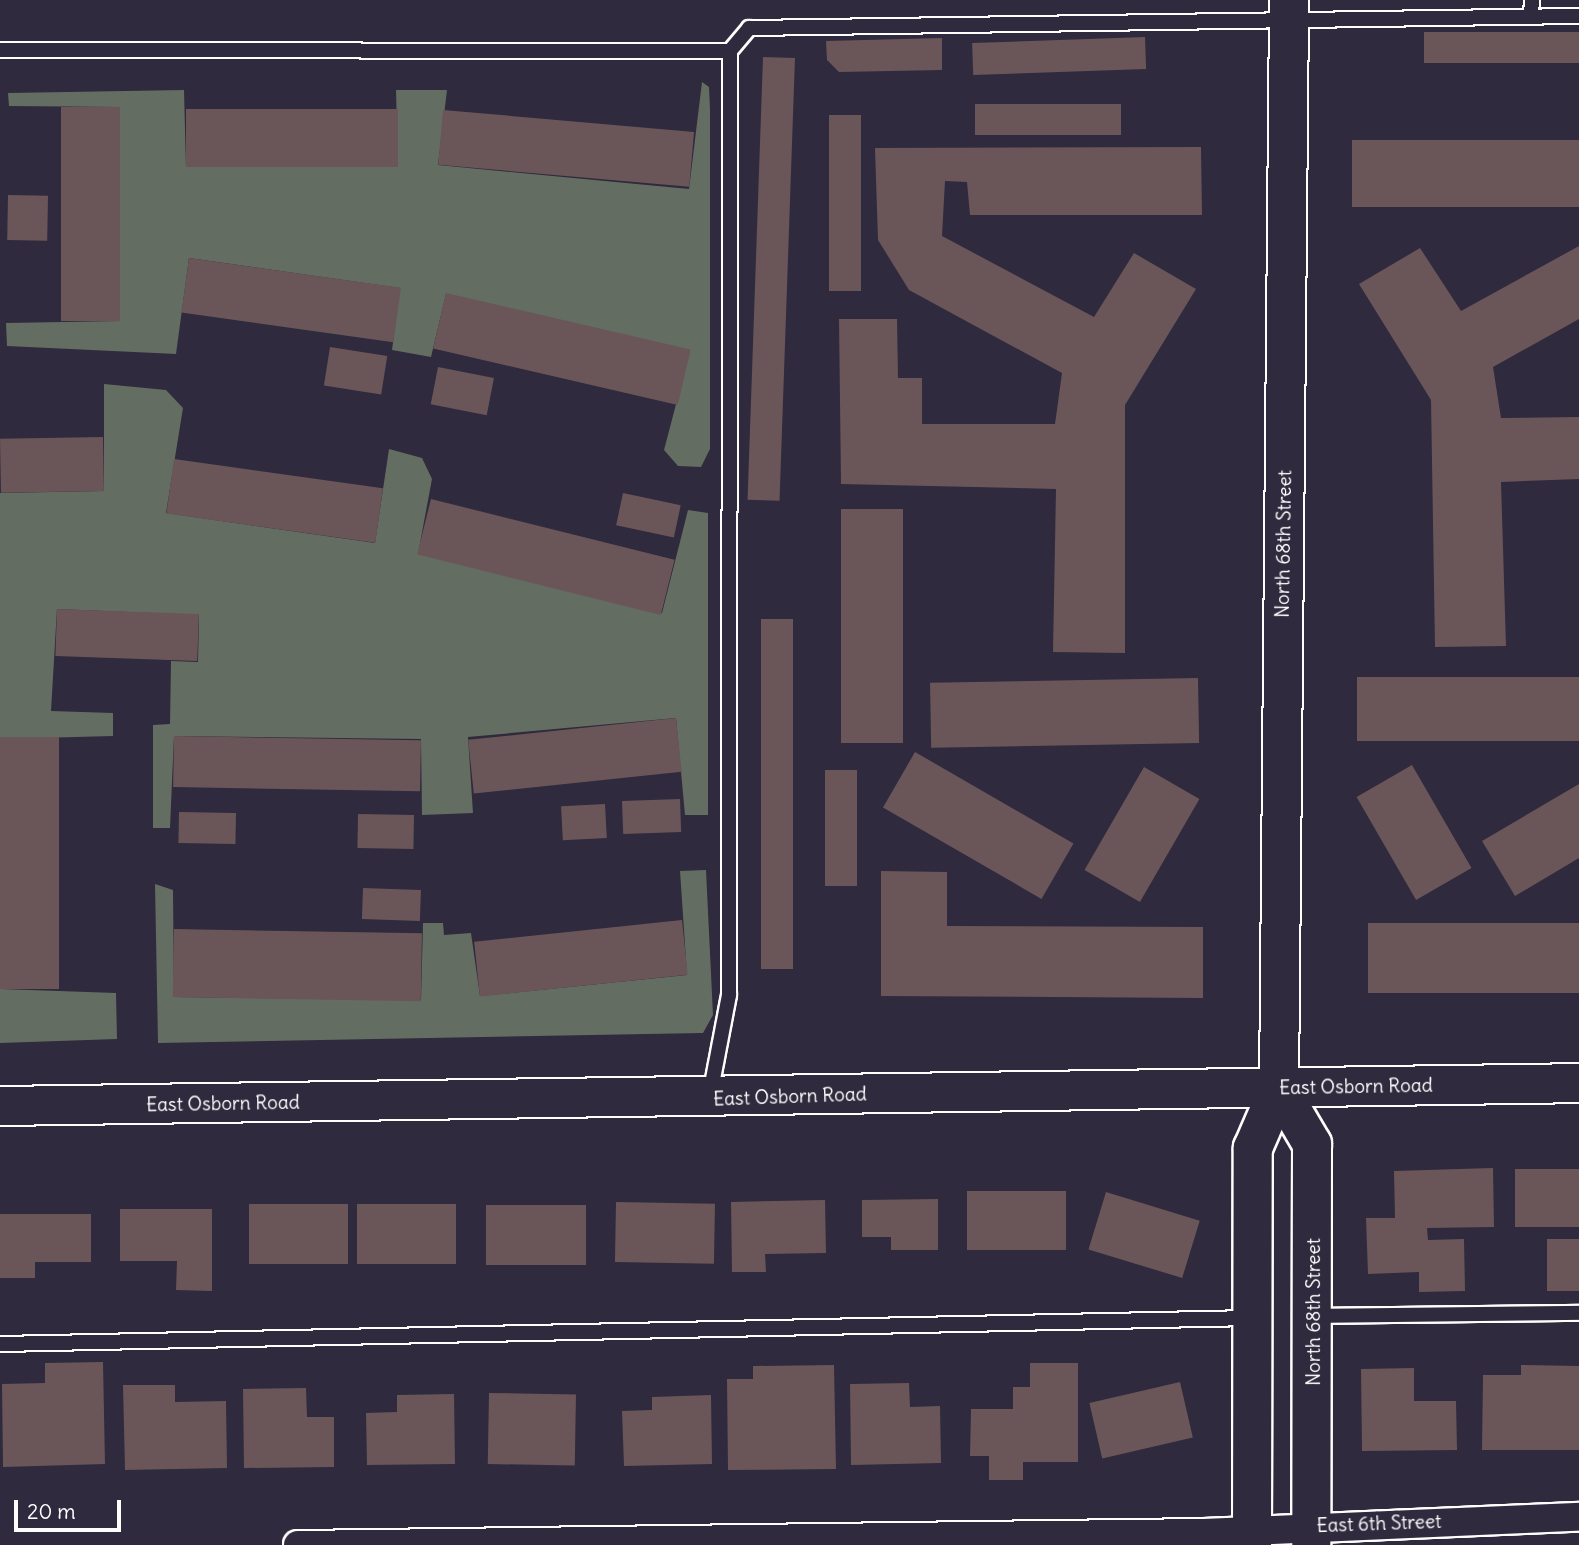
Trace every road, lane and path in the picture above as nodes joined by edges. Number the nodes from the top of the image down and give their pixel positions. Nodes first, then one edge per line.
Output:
1 (1532, 0) edge
2 (1289, 11) edge
3 (1579, 16) edge
4 (1531, 17) junction
5 (0, 50) edge
6 (730, 51) junction
7 (1579, 1083) edge
8 (1279, 1088) junction
9 (709, 1099) junction
10 (0, 1106) edge
11 (1579, 1313) edge
12 (1315, 1316) junction
13 (1251, 1318) junction
14 (0, 1344) edge
15 (1579, 1517) edge
16 (1312, 1536) edge
17 (1252, 1538) edge
18 (298, 1545) edge

1 - 4 lane
2 - 4 lane
2 - 6 lane
2 - 8 main road, North 68th Street
3 - 4 lane
5 - 6 lane
6 - 9 lane
7 - 8 main road, East Osborn Road
8 - 9 main road, East Osborn Road
8 - 12 main road, North 68th Street
8 - 13 main road, North 68th Street
9 - 10 main road, East Osborn Road
11 - 12 lane
12 - 16 main road, North 68th Street
13 - 14 lane
13 - 17 main road, North 68th Street
15 - 16 street, East 6th Street
16 - 17 street, East 6th Street
17 - 18 street, East 6th Street

